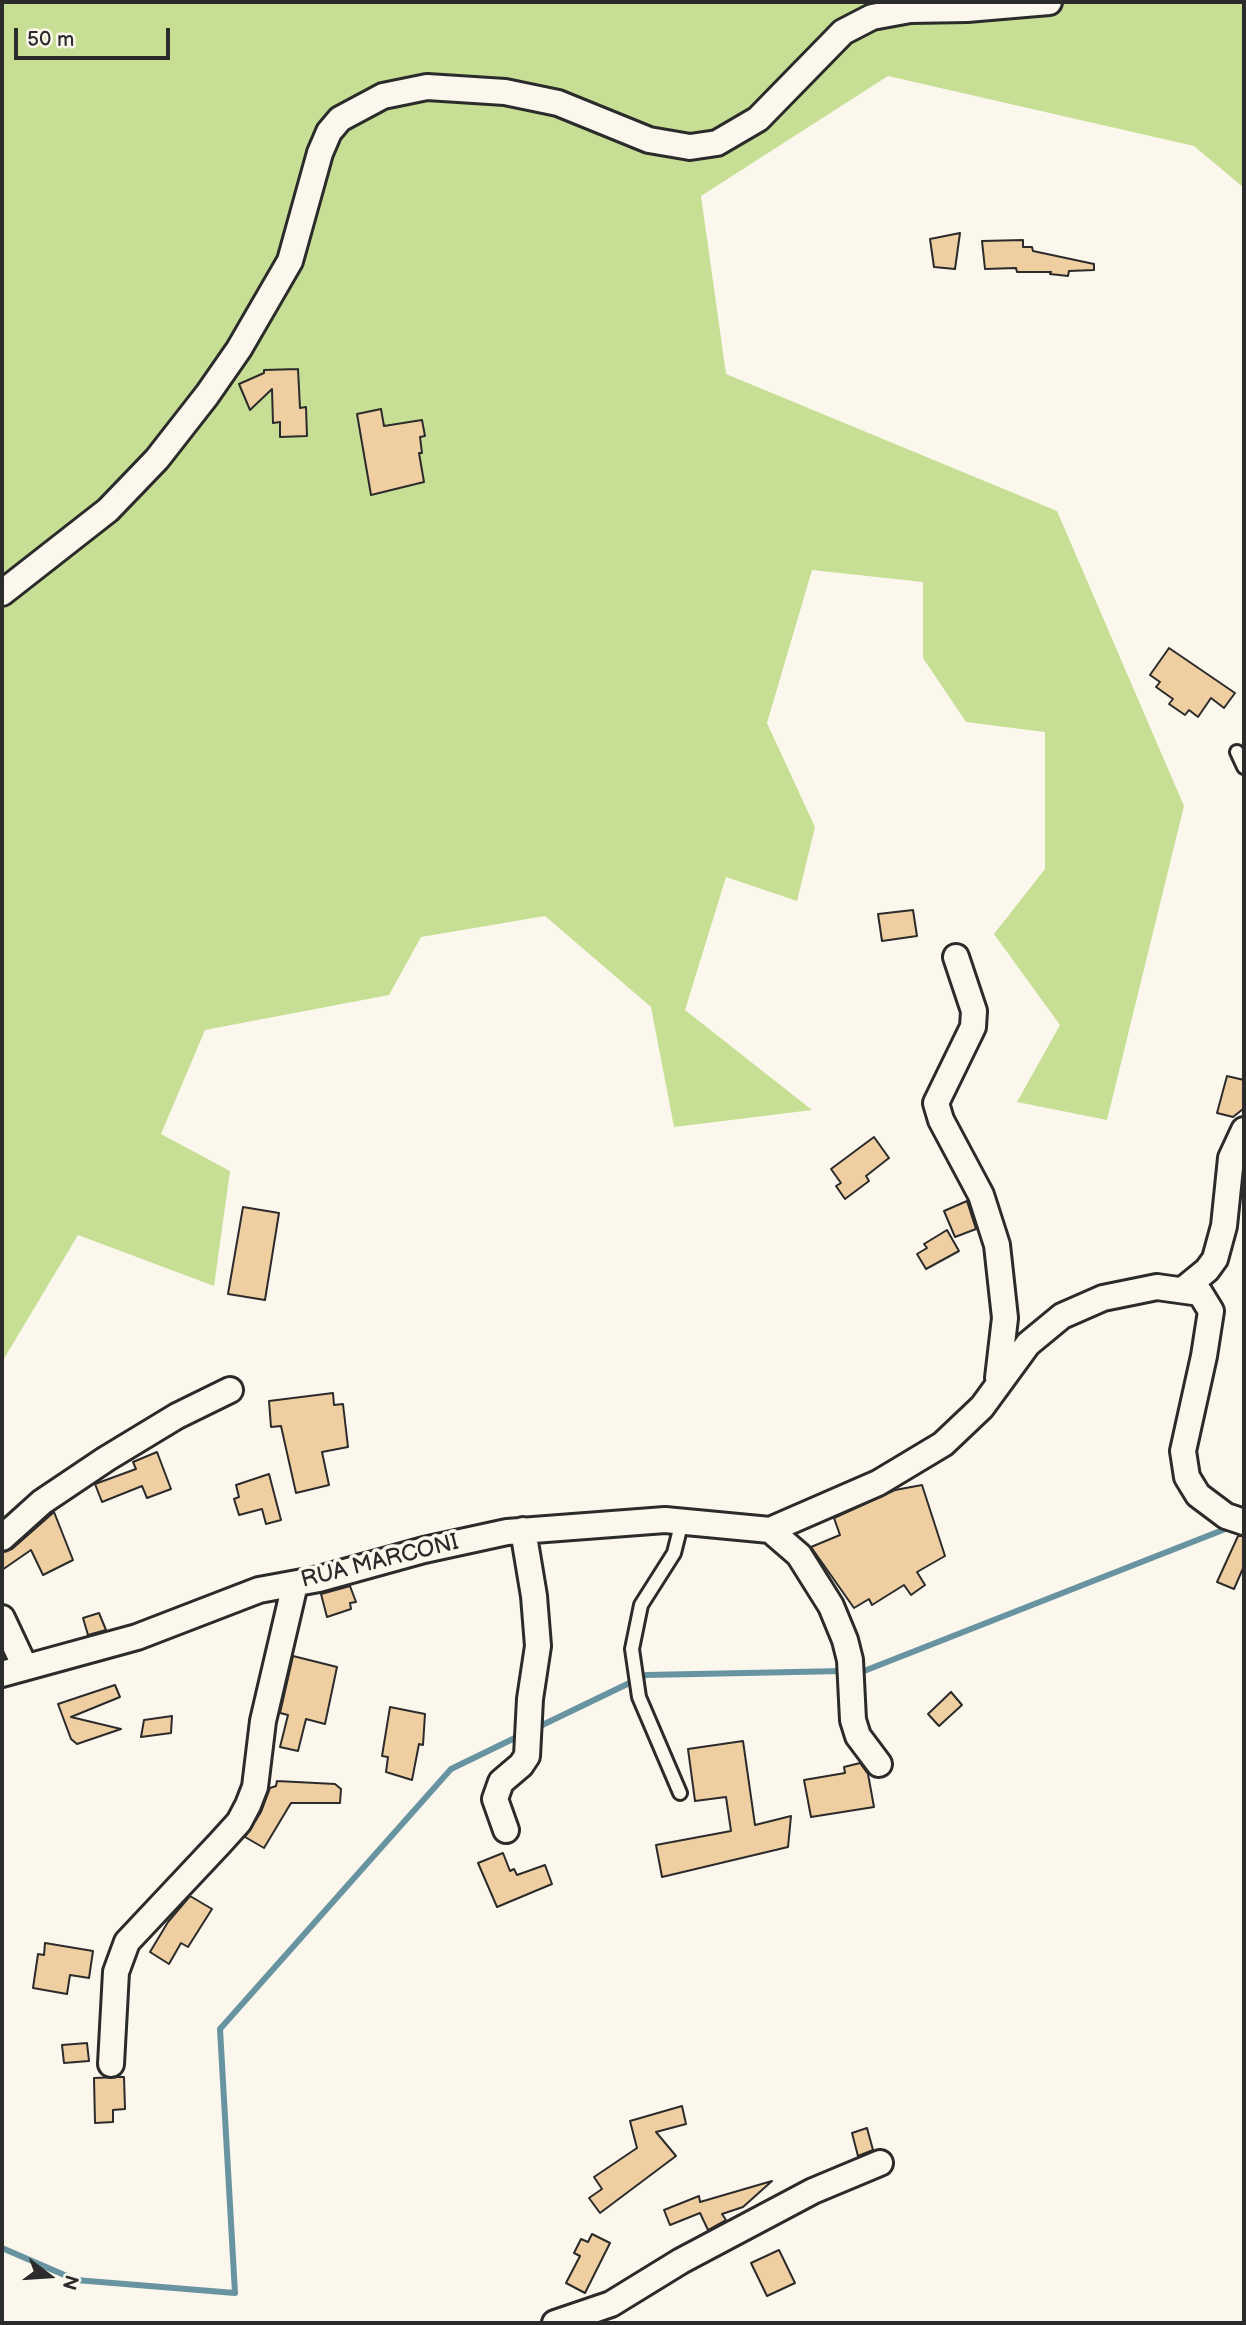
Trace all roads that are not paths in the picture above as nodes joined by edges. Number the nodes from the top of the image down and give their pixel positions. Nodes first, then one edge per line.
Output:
1 (1049, 2) edge
2 (2, 593) edge
3 (1237, 752) dead end
4 (1244, 767) edge
5 (956, 957) dead end
6 (1244, 1130) edge
7 (1185, 1289) junction
8 (998, 1382) junction
9 (230, 1390) dead end
10 (682, 1521) junction
11 (1244, 1522) edge
12 (523, 1530) junction
13 (770, 1530) junction
14 (2, 1538) edge
15 (295, 1584) junction
16 (2, 1618) edge
17 (13, 1671) edge
18 (879, 1764) dead end
19 (680, 1793) dead end
20 (506, 1830) dead end
21 (111, 2064) dead end
22 (880, 2163) dead end
23 (555, 2323) edge

1 - 2 street
3 - 4 lane
5 - 8 street
6 - 7 street
7 - 8 street, RUA MARCONI
7 - 11 street
8 - 13 street, RUA MARCONI
9 - 14 street
10 - 12 street, RUA MARCONI
10 - 13 street, RUA MARCONI
10 - 19 lane
12 - 15 street, RUA MARCONI
12 - 20 street
13 - 18 street
15 - 17 street, RUA MARCONI
15 - 21 street
16 - 17 street
22 - 23 street

